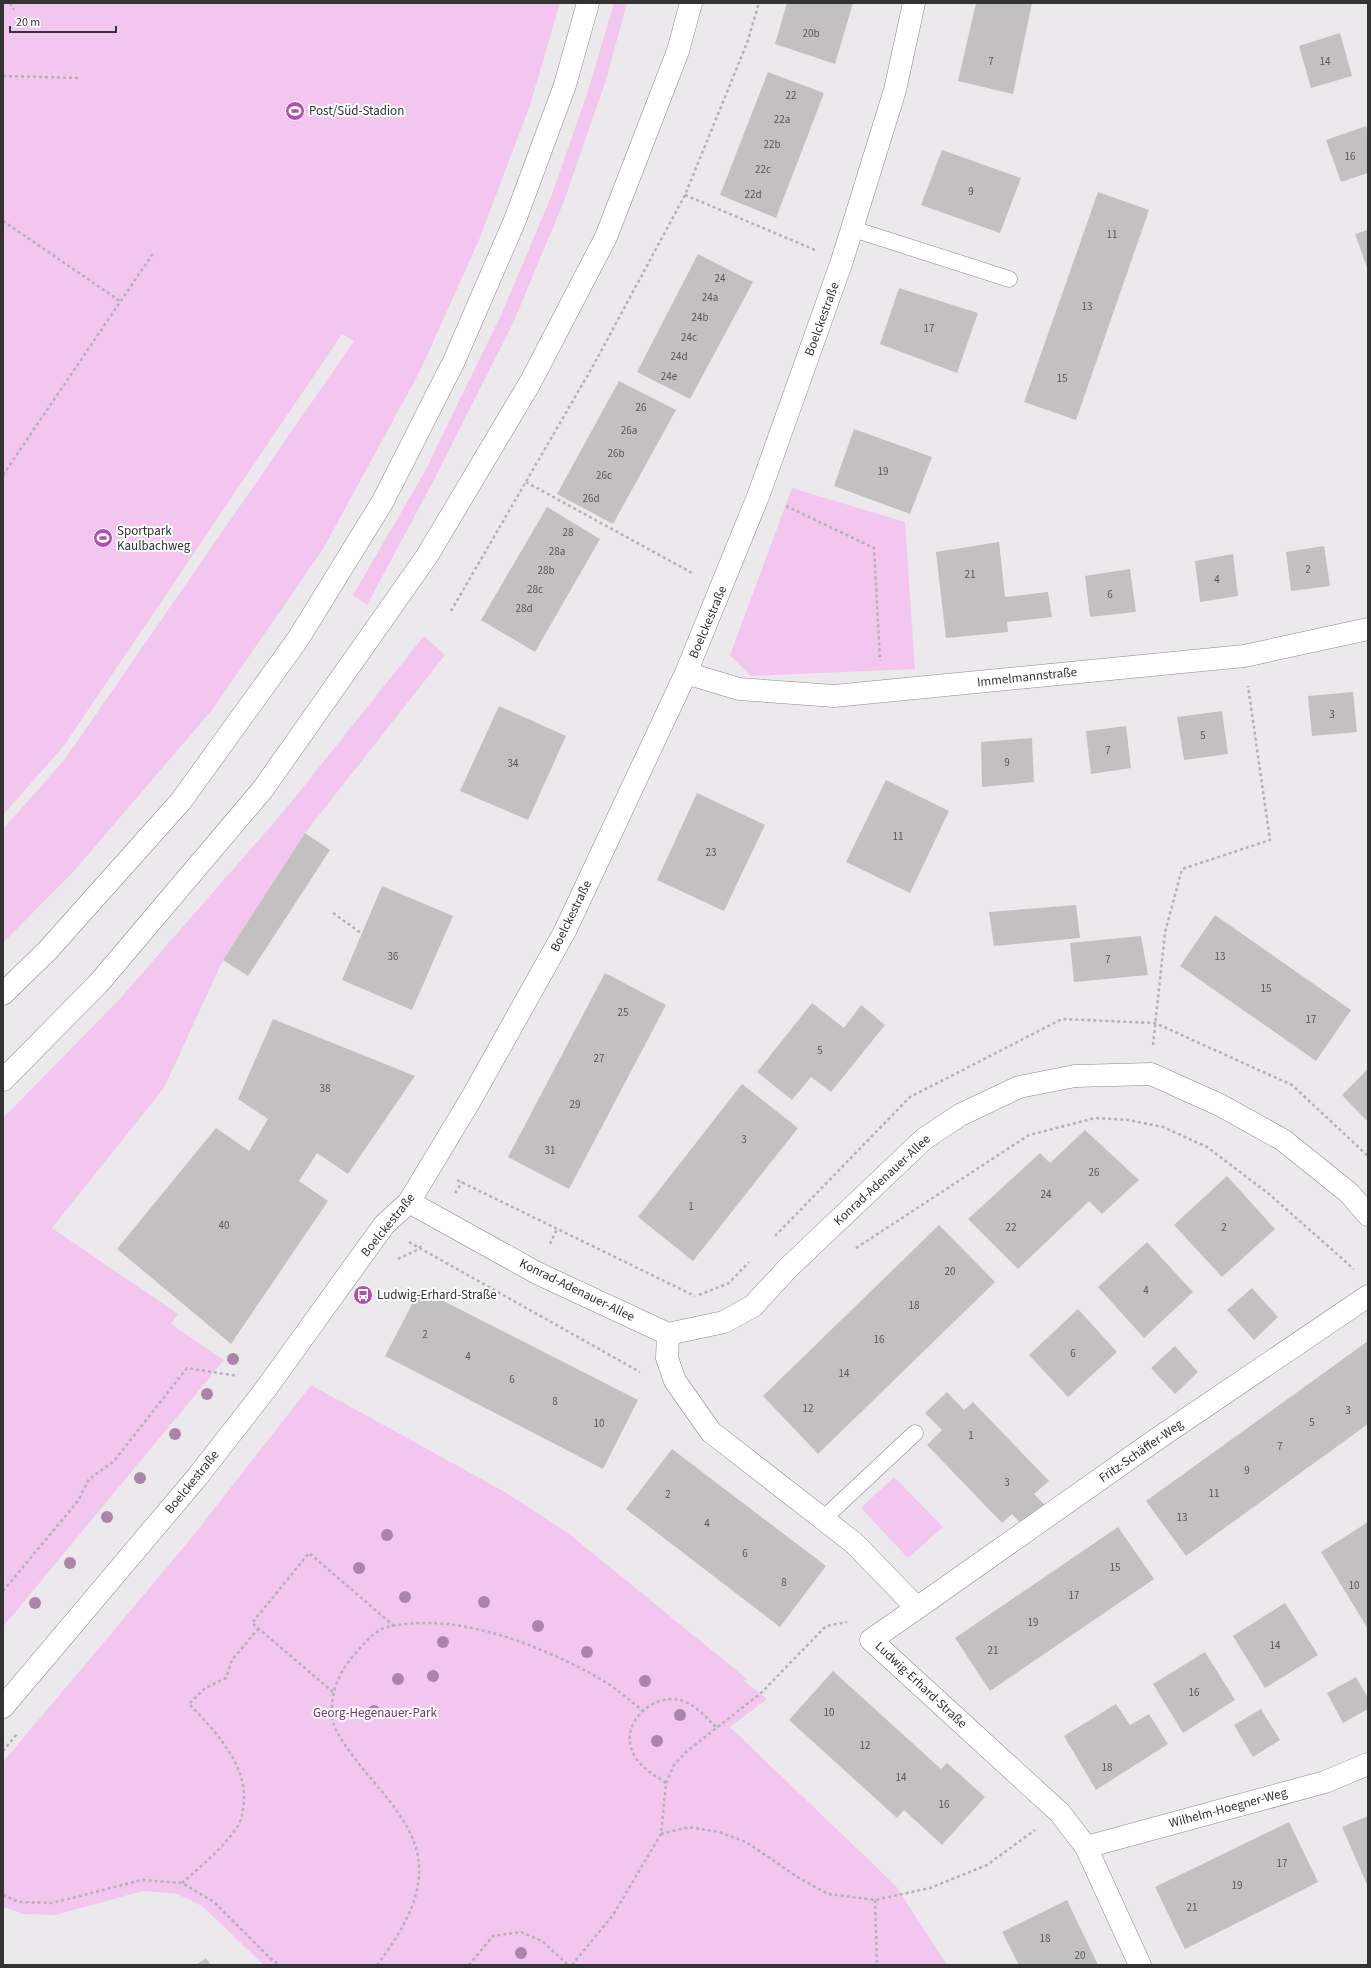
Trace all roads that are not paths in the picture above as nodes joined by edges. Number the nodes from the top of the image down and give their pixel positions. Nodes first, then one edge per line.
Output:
1 (588, 3) edge
2 (691, 3) edge
3 (914, 3) edge
4 (853, 229) junction
5 (1010, 279) dead end
6 (1368, 629) edge
7 (686, 673) junction
8 (3, 994) edge
9 (3, 1080) edge
10 (409, 1202) junction
11 (1368, 1215) edge
12 (1368, 1296) edge
13 (668, 1334) junction
14 (915, 1434) dead end
15 (823, 1519) junction
16 (917, 1608) junction
17 (3, 1707) edge
18 (1368, 1764) edge
19 (1086, 1846) junction
20 (1140, 1965) edge

1 - 8 main road
2 - 9 main road
3 - 4 main road, Boelckestraße
4 - 5 lane
4 - 7 main road, Boelckestraße
6 - 7 main road, Immelmannstraße
7 - 10 main road, Boelckestraße
10 - 13 main road, Konrad-Adenauer-Allee
10 - 17 main road, Boelckestraße
11 - 13 main road, Konrad-Adenauer-Allee
12 - 16 main road, Fritz-Schäffer-Weg
13 - 15 main road
14 - 15 lane
15 - 16 main road
16 - 19 main road, Ludwig-Erhard-Straße
18 - 19 main road, Wilhelm-Hoegner-Weg
19 - 20 main road, Ludwig-Erhard-Straße

